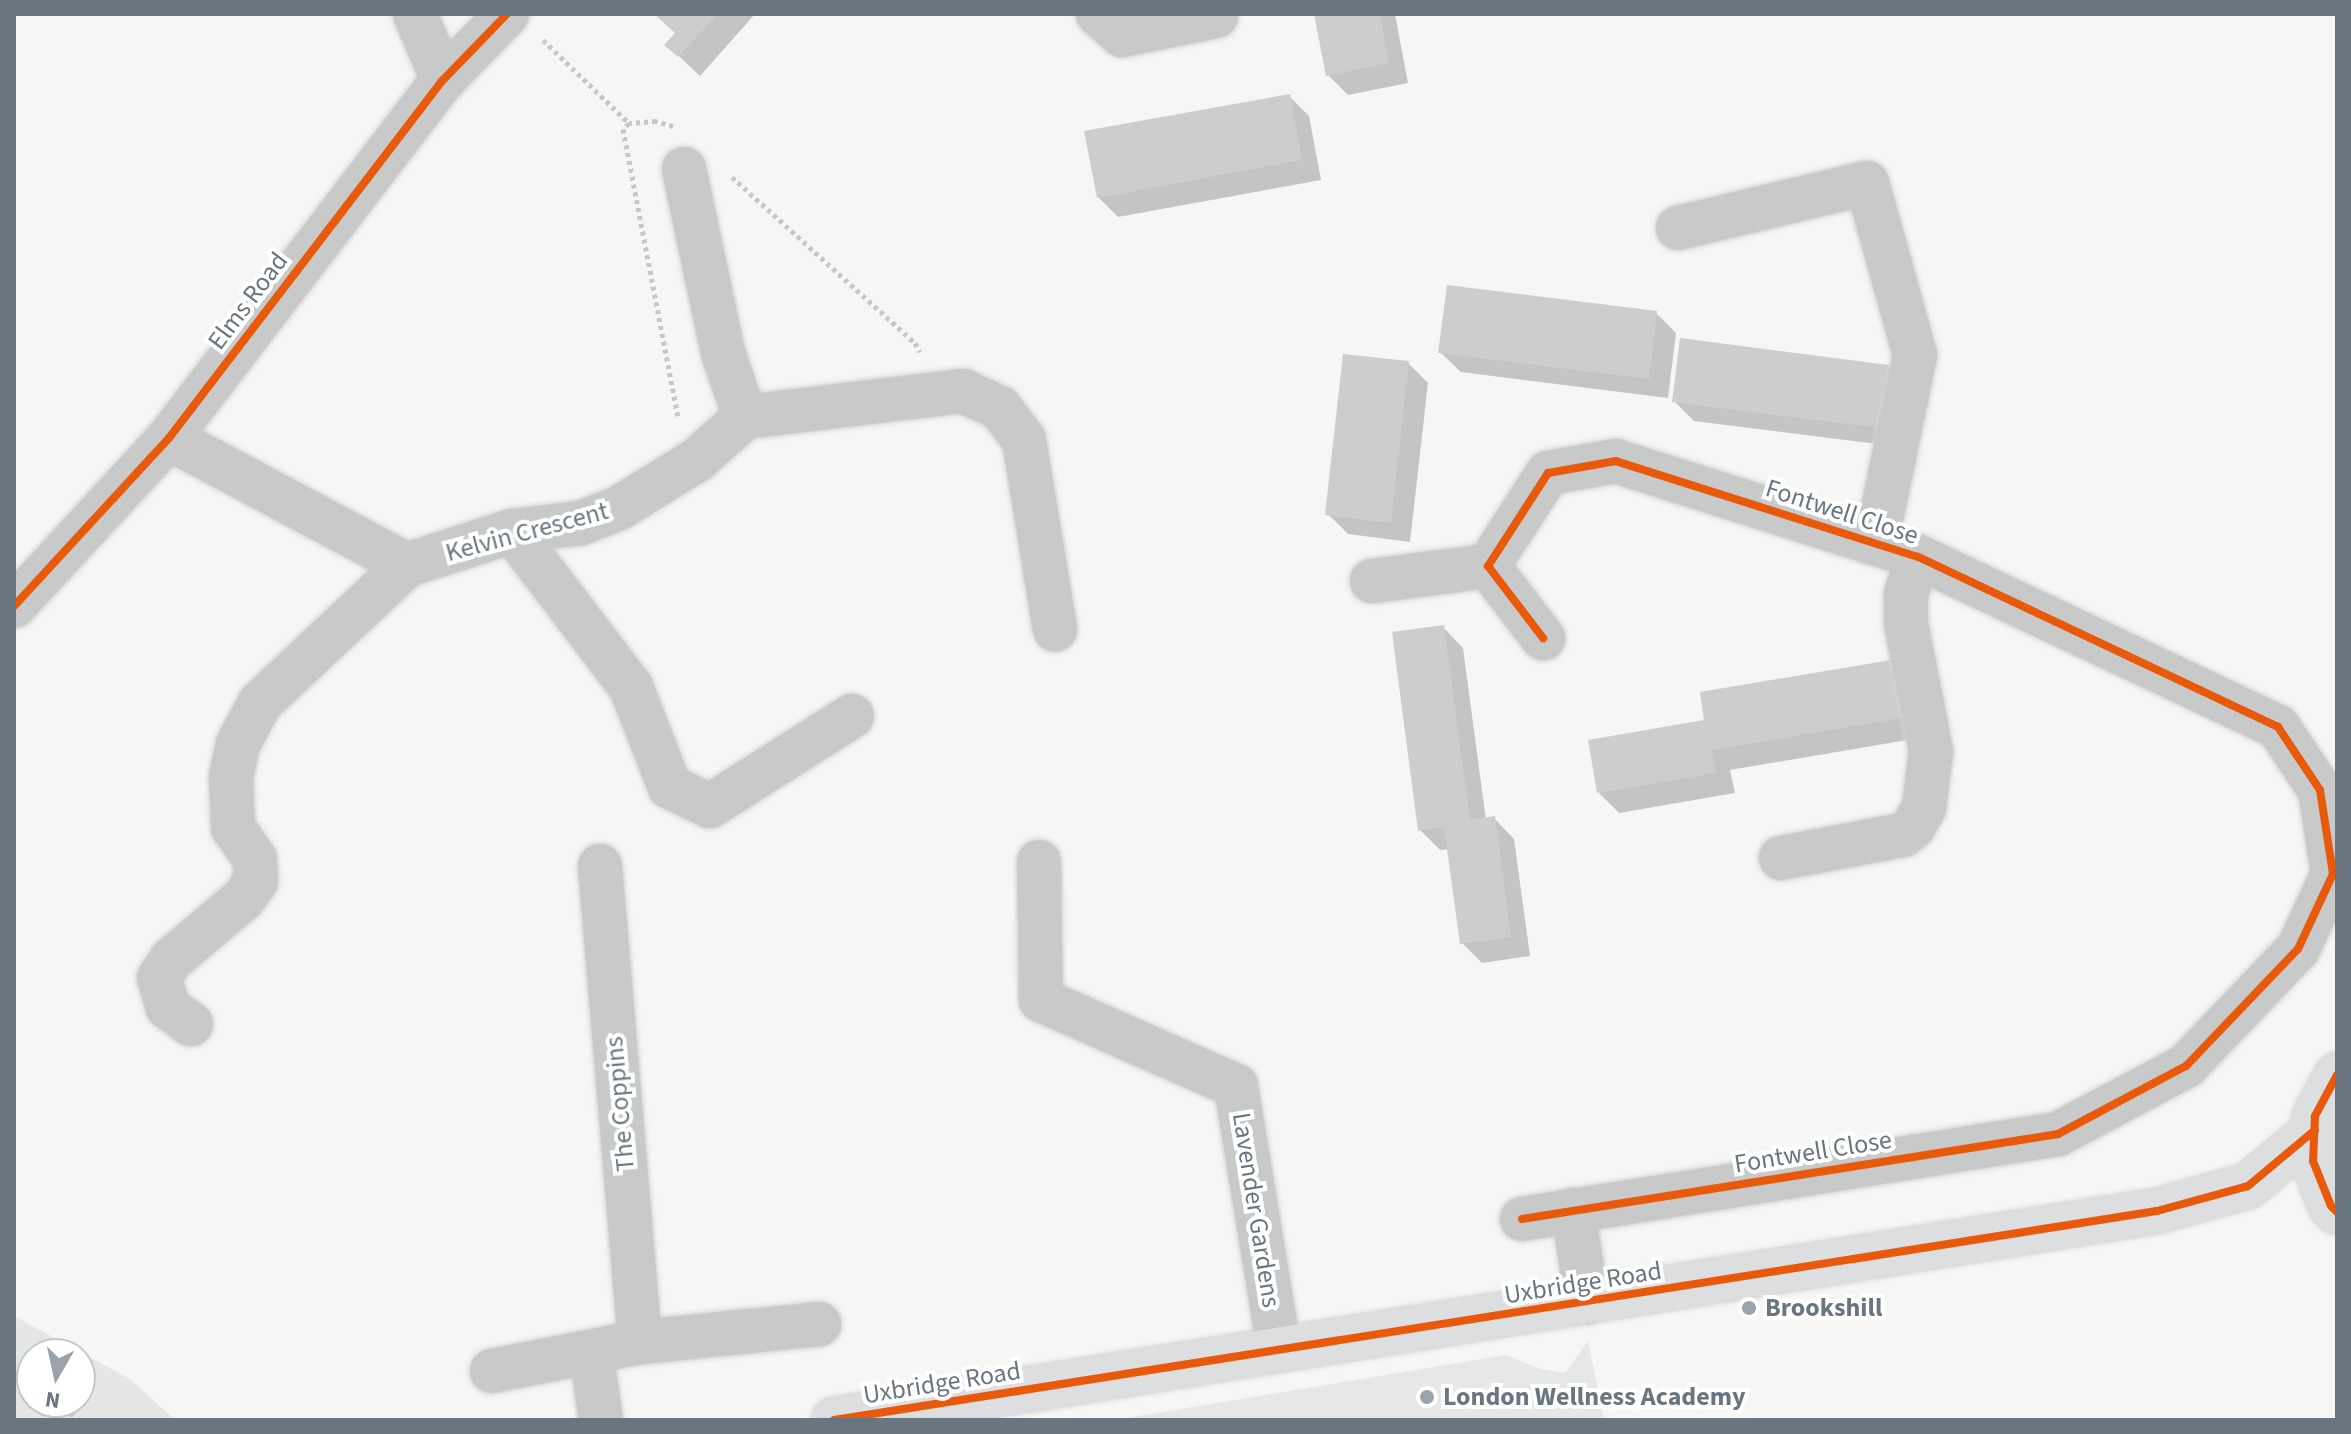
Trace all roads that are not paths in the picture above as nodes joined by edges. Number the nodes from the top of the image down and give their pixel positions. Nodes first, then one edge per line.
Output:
1 (415, 14) edge
2 (1098, 14) edge
3 (1216, 16) dead end
4 (523, 25) edge
5 (443, 80) junction
6 (684, 169) dead end
7 (1678, 228) dead end
8 (745, 417) junction
9 (169, 438) junction
10 (512, 531) junction
11 (1876, 543) junction
12 (1918, 557) junction
13 (407, 565) junction
14 (1488, 566) junction
15 (1372, 581) dead end
16 (14, 606) edge
17 (1055, 629) dead end
18 (1543, 638) dead end
19 (852, 716) dead end
20 (1781, 858) dead end
21 (1039, 862) dead end
22 (600, 866) dead end
23 (2335, 874) edge
24 (191, 1024) dead end
25 (2337, 1075) edge
26 (2315, 1130) junction
27 (2248, 1186) junction
28 (2334, 1209) edge
29 (1573, 1210) junction
30 (1522, 1219) dead end
31 (1587, 1302) junction
32 (819, 1324) dead end
33 (640, 1342) junction
34 (1279, 1349) junction
35 (591, 1352) junction
36 (492, 1371) dead end
37 (601, 1420) edge
38 (834, 1420) edge

1 - 5 street
2 - 3 street
4 - 5 street, Elms Road
5 - 9 street, Elms Road
6 - 8 street
7 - 11 street
8 - 10 street, Kelvin Crescent
8 - 17 street
9 - 13 street
9 - 16 street, Elms Road
10 - 13 street, Kelvin Crescent
10 - 19 street
11 - 12 street, Fontwell Close
11 - 14 street, Fontwell Close
12 - 20 street
12 - 23 street, Fontwell Close
13 - 24 street
14 - 15 street
14 - 18 street
21 - 34 street, Lavender Gardens
22 - 33 street, The Coppins
23 - 29 street, Fontwell Close
25 - 26 main road
26 - 27 main road, Uxbridge Road
26 - 28 main road
27 - 28 main road, Uxbridge Road
27 - 31 main road, Uxbridge Road
29 - 30 street, Fontwell Close
29 - 31 street
31 - 34 main road, Uxbridge Road
32 - 33 street
33 - 35 street
34 - 38 main road, Uxbridge Road
35 - 36 street
35 - 37 street

